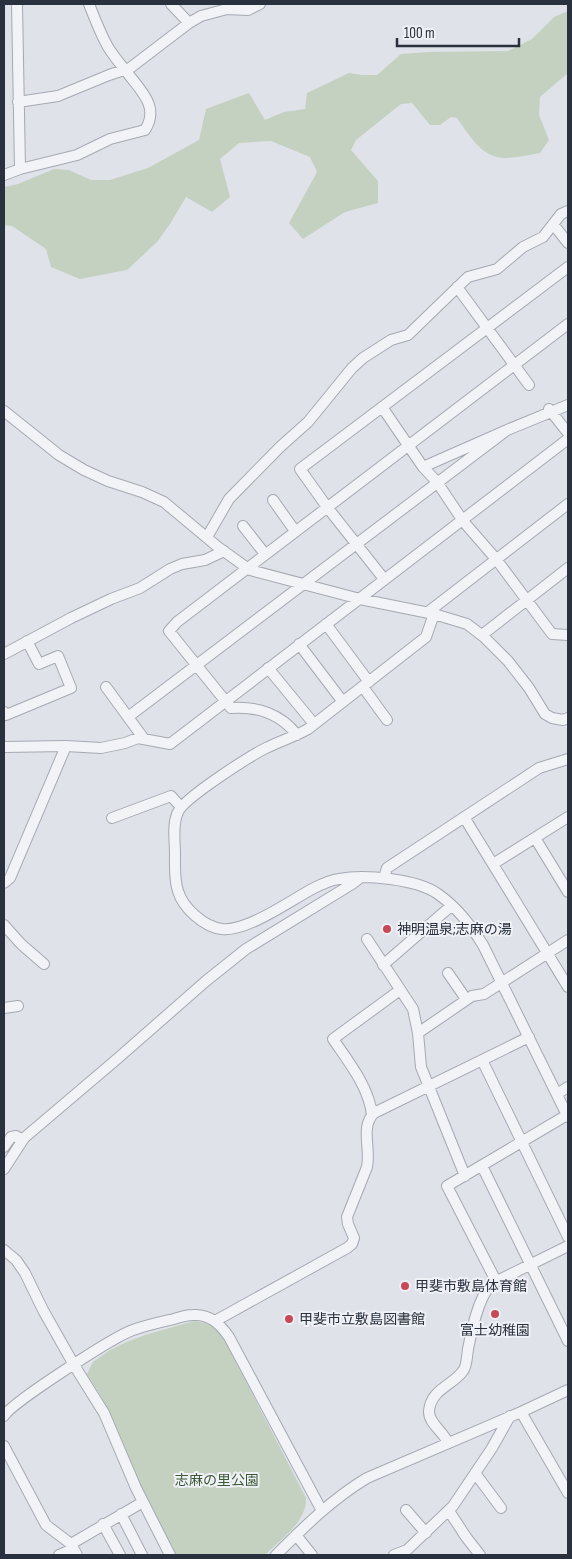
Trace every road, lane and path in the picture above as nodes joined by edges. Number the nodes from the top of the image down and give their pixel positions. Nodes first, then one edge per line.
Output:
1 (17, 4) edge
2 (89, 4) edge
3 (171, 4) edge
4 (260, 4) edge
5 (189, 23) junction
6 (125, 70) junction
7 (18, 102) junction
8 (20, 169) junction
9 (4, 175) edge
10 (568, 211) edge
11 (553, 224) junction
12 (568, 243) edge
13 (568, 266) edge
14 (457, 288) junction
15 (568, 324) edge
16 (488, 328) junction
17 (515, 365) junction
18 (529, 384) dead end
19 (568, 405) edge
20 (382, 407) junction
21 (4, 410) edge
22 (550, 410) junction
23 (507, 430) junction
24 (568, 433) edge
25 (568, 439) edge
26 (408, 445) junction
27 (423, 468) junction
28 (437, 482) junction
29 (273, 500) dead end
30 (568, 504) edge
31 (327, 507) junction
32 (463, 521) junction
33 (243, 526) dead end
34 (295, 531) junction
35 (207, 537) junction
36 (356, 544) junction
37 (224, 551) junction
38 (265, 554) junction
39 (496, 559) junction
40 (247, 568) junction
41 (568, 568) edge
42 (384, 579) junction
43 (303, 584) junction
44 (360, 599) junction
45 (527, 600) junction
46 (431, 613) junction
47 (326, 624) junction
48 (482, 635) junction
49 (568, 635) edge
50 (27, 641) junction
51 (299, 644) junction
52 (4, 654) edge
53 (196, 665) junction
54 (268, 668) junction
55 (366, 684) junction
56 (106, 687) dead end
57 (225, 701) junction
58 (343, 702) junction
59 (4, 712) edge
60 (128, 717) junction
61 (568, 718) edge
62 (387, 720) dead end
63 (314, 724) junction
64 (297, 735) junction
65 (144, 739) junction
66 (66, 746) junction
67 (4, 747) edge
68 (568, 759) edge
69 (181, 807) junction
70 (464, 817) junction
71 (568, 817) edge
72 (112, 818) dead end
73 (535, 838) junction
74 (493, 864) junction
75 (361, 877) junction
76 (384, 878) junction
77 (4, 883) edge
78 (568, 892) edge
79 (452, 906) junction
80 (4, 925) edge
81 (367, 939) dead end
82 (568, 940) edge
83 (548, 953) junction
84 (44, 964) dead end
85 (383, 965) junction
86 (448, 972) dead end
87 (502, 982) junction
88 (568, 987) edge
89 (400, 990) junction
90 (466, 1000) junction
91 (18, 1006) dead end
92 (4, 1008) edge
93 (418, 1034) junction
94 (529, 1037) junction
95 (482, 1060) junction
96 (429, 1086) junction
97 (568, 1087) edge
98 (557, 1094) junction
99 (372, 1115) junction
100 (568, 1116) edge
101 (23, 1140) junction
102 (522, 1142) junction
103 (4, 1147) edge
104 (482, 1166) junction
105 (4, 1169) edge
106 (465, 1176) junction
107 (568, 1237) edge
108 (568, 1246) edge
109 (4, 1250) edge
110 (530, 1264) junction
111 (496, 1281) junction
112 (215, 1321) junction
113 (566, 1329) edge
114 (568, 1341) edge
115 (74, 1365) junction
116 (568, 1390) edge
117 (521, 1412) junction
118 (4, 1416) edge
119 (510, 1416) junction
120 (448, 1443) junction
121 (4, 1446) edge
122 (475, 1473) junction
123 (568, 1492) edge
124 (142, 1502) junction
125 (501, 1508) dead end
126 (406, 1510) dead end
127 (449, 1510) junction
128 (322, 1511) junction
129 (122, 1514) junction
130 (103, 1524) junction
131 (426, 1533) junction
132 (296, 1535) junction
133 (74, 1549) edge
134 (59, 1555) edge
135 (120, 1555) edge
136 (142, 1555) edge
137 (170, 1555) edge
138 (276, 1555) edge
139 (312, 1555) edge
140 (394, 1555) edge
141 (480, 1555) edge

1 - 7 street
2 - 6 street
3 - 5 street
4 - 5 street
5 - 6 street
6 - 7 street
6 - 8 street
7 - 8 street
8 - 9 street
10 - 11 street
11 - 12 street
11 - 14 street
13 - 16 street
14 - 16 street
14 - 35 street
15 - 17 street
16 - 17 street
16 - 20 street
17 - 18 street
17 - 26 street
19 - 22 street
20 - 26 street
20 - 31 street
21 - 35 street
22 - 23 street
22 - 24 street
23 - 27 street
23 - 28 street
25 - 32 street
26 - 27 street
26 - 31 street
27 - 28 street
28 - 32 street
28 - 36 street
29 - 34 street
30 - 39 street
31 - 34 street
31 - 36 street
32 - 39 street
32 - 42 street
33 - 38 street
34 - 38 street
35 - 37 street
36 - 42 street
36 - 43 street
37 - 40 street
37 - 50 street
38 - 40 street
39 - 45 street
39 - 46 street
40 - 43 street
40 - 53 street
41 - 45 street
42 - 44 street
43 - 44 street
43 - 53 street
44 - 46 street
44 - 47 street
45 - 48 street
45 - 49 street
46 - 48 street
46 - 55 street
47 - 51 street
47 - 55 street
48 - 61 street
50 - 52 street
50 - 59 street
51 - 54 street
51 - 58 street
53 - 57 street
53 - 60 street
54 - 57 street
54 - 63 street
55 - 58 street
55 - 62 street
56 - 60 street
57 - 64 street
57 - 65 street
58 - 63 street
60 - 65 street
63 - 64 street
64 - 69 street
65 - 66 street
66 - 67 street
66 - 77 street
68 - 70 street
69 - 72 street
69 - 75 street
70 - 74 street
70 - 76 street
71 - 73 street
73 - 74 street
73 - 78 street
74 - 83 street
75 - 76 street
75 - 101 street
76 - 79 street
79 - 85 street
79 - 87 street
80 - 84 street
81 - 85 street
82 - 83 street
83 - 87 street
83 - 88 street
85 - 89 street
86 - 90 street
87 - 90 street
87 - 94 street
89 - 93 street
89 - 99 street
90 - 93 street
91 - 92 street
93 - 96 street
94 - 95 street
94 - 98 street
95 - 96 street
95 - 102 street
96 - 99 street
96 - 106 street
97 - 98 street
98 - 100 street
99 - 112 street
100 - 102 street
101 - 103 street
101 - 105 street
102 - 104 street
102 - 107 street
104 - 106 street
104 - 110 street
106 - 111 street
108 - 110 street
109 - 115 street
110 - 111 street
110 - 113 street
111 - 120 street
112 - 115 street
112 - 128 street
113 - 114 street
115 - 118 street
115 - 124 street
116 - 117 street
117 - 119 street
117 - 123 street
119 - 120 street
119 - 122 street
120 - 128 street
121 - 133 street
122 - 125 street
122 - 127 street
124 - 129 street
124 - 137 street
126 - 131 street
127 - 131 street
127 - 141 street
128 - 132 street
129 - 130 street
129 - 136 street
130 - 133 street
130 - 135 street
131 - 140 street
132 - 138 street
132 - 139 street
133 - 134 street

